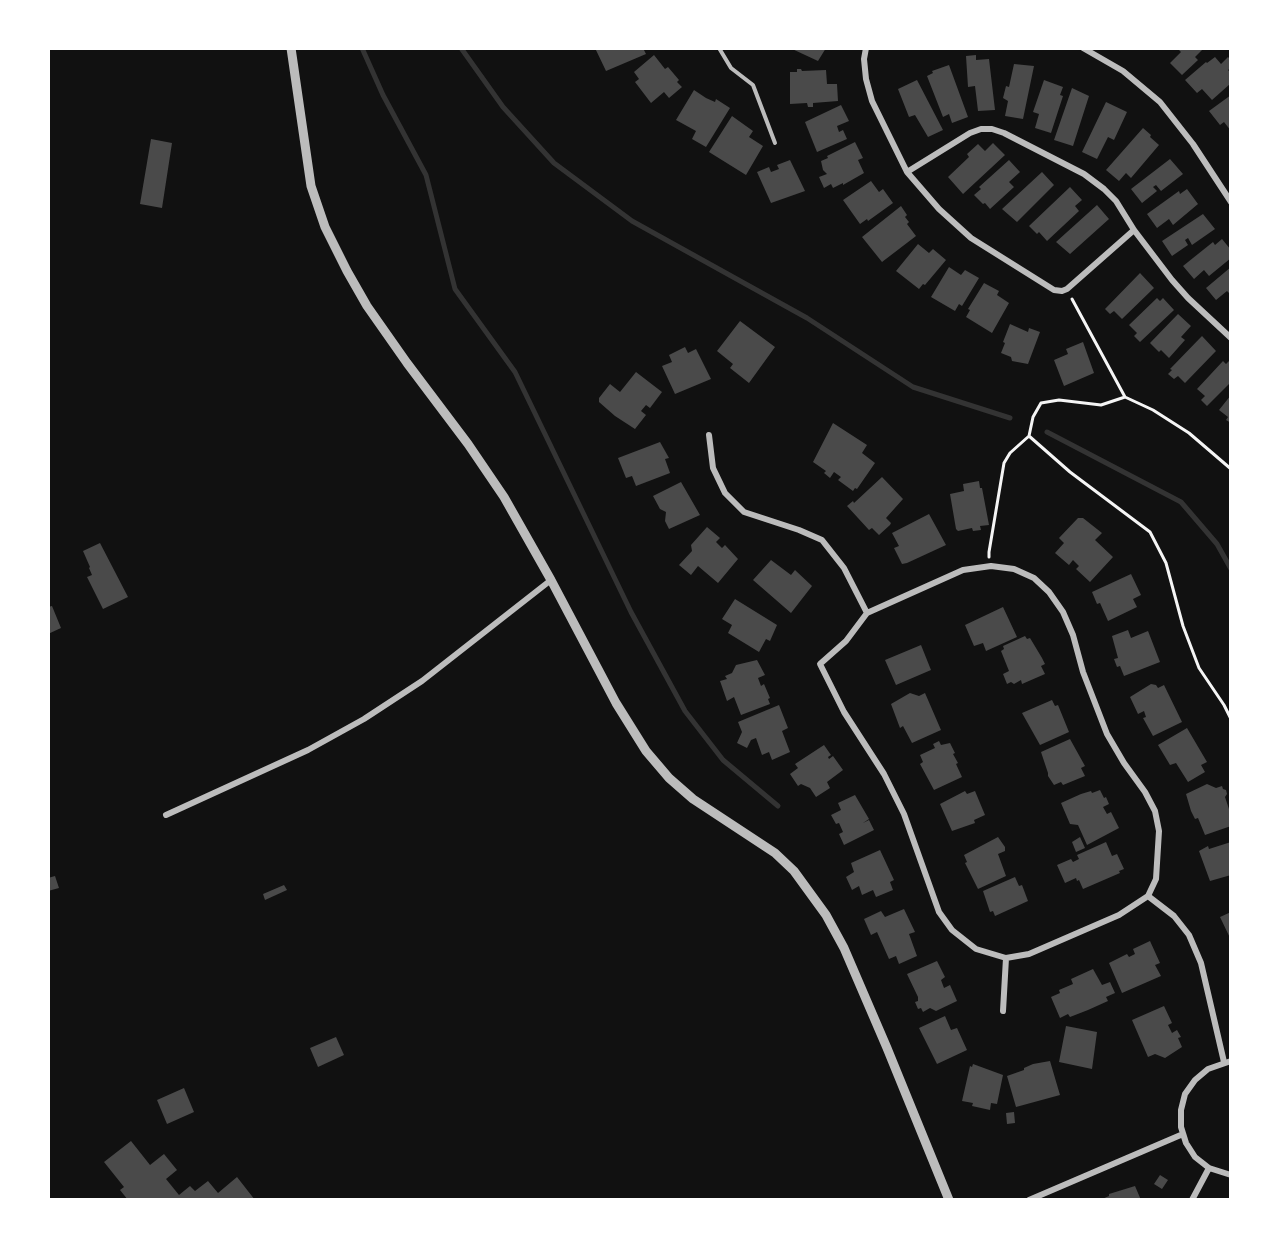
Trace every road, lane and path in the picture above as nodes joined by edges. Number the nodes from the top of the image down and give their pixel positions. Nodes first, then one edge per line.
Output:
1 (291, 48) edge
2 (719, 48) edge
3 (866, 48) edge
4 (1083, 48) edge
5 (775, 143) dead end
6 (907, 172) junction
7 (1231, 202) edge
8 (1134, 230) junction
9 (1067, 289) junction
10 (1231, 338) edge
11 (1125, 397) junction
12 (709, 435) dead end
13 (1029, 436) junction
14 (1231, 469) edge
15 (991, 566) junction
16 (551, 580) junction
17 (867, 612) junction
18 (1231, 719) edge
19 (166, 815) dead end
20 (1148, 896) junction
21 (1006, 958) junction
22 (1003, 1011) dead end
23 (1227, 1062) edge
24 (1183, 1134) junction
25 (1209, 1168) junction
26 (1231, 1175) edge
27 (949, 1200) edge
28 (1029, 1200) edge
29 (1192, 1200) edge

1 - 16 street
2 - 5 lane
3 - 6 street
4 - 7 street
6 - 8 street
6 - 9 street
8 - 9 street
8 - 10 street
9 - 11 path
11 - 13 path
11 - 14 path
12 - 17 street
13 - 15 path
13 - 18 path
15 - 17 street
15 - 20 street
16 - 19 street
16 - 27 street
17 - 21 street
20 - 21 street
20 - 23 street
21 - 22 street
23 - 24 street
24 - 25 street
24 - 28 street
25 - 26 street
25 - 29 street

